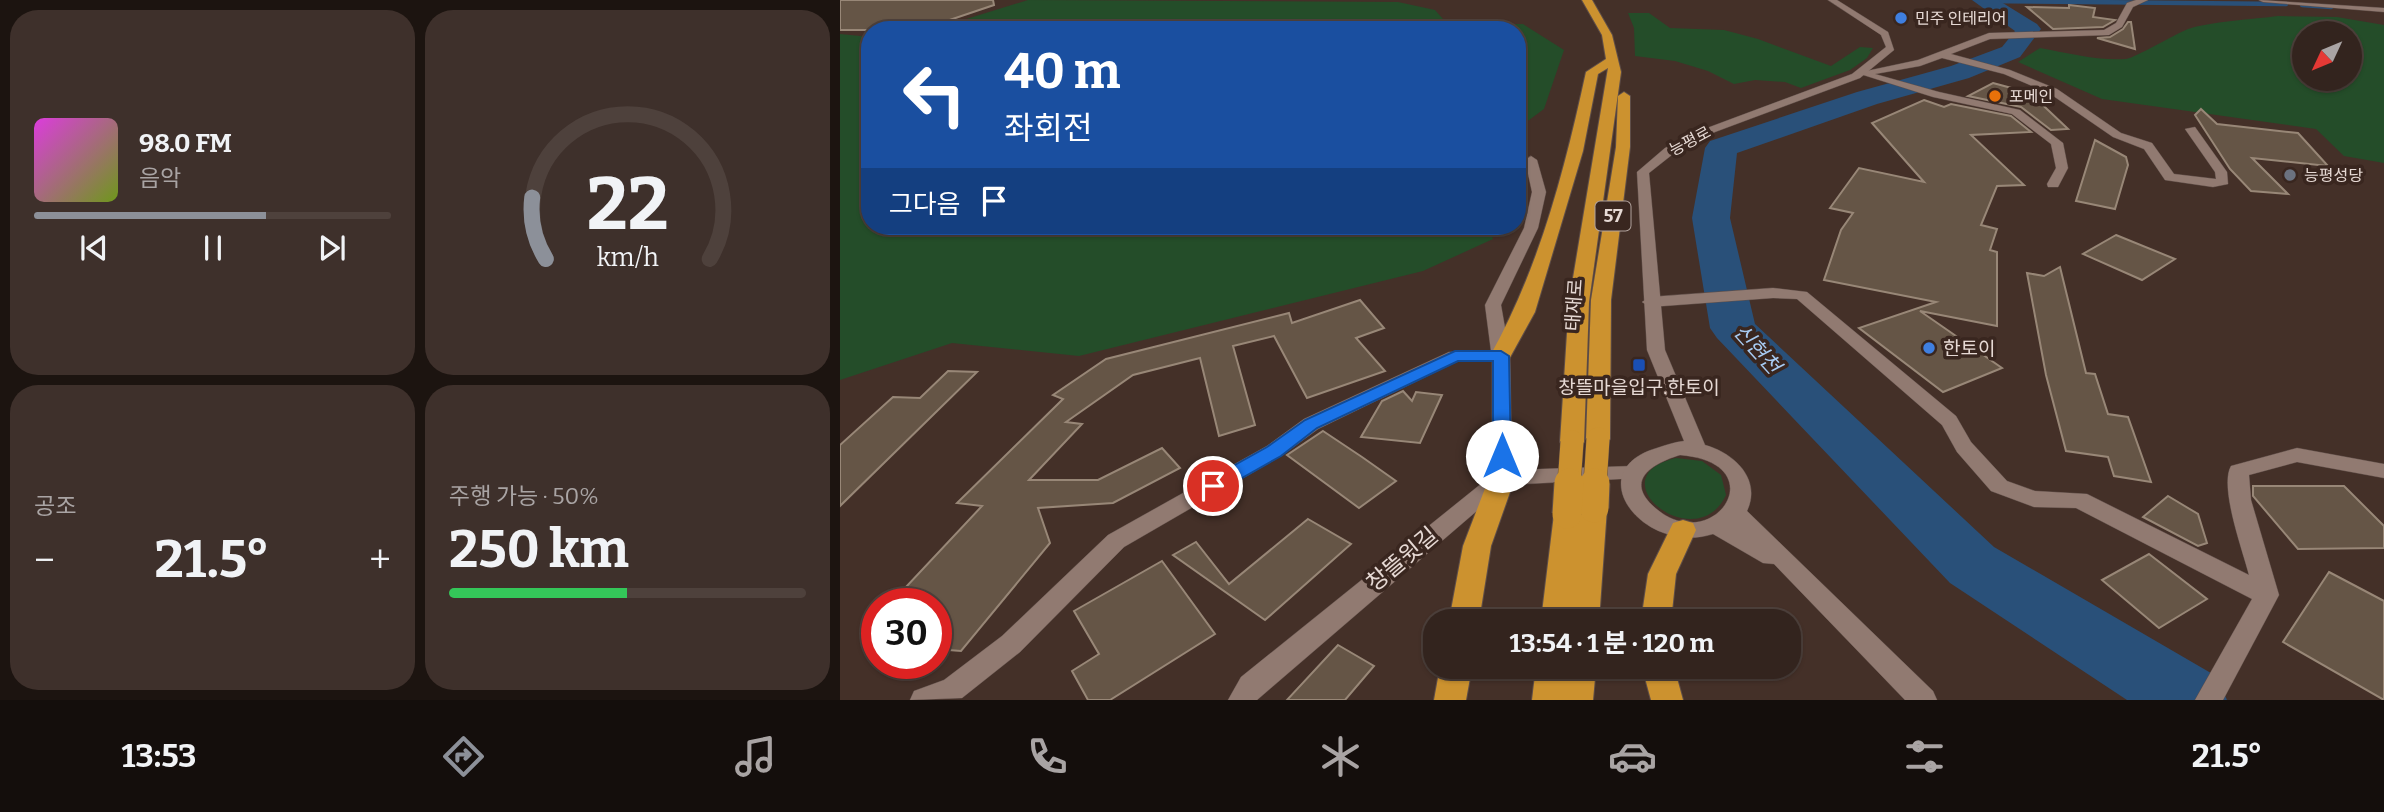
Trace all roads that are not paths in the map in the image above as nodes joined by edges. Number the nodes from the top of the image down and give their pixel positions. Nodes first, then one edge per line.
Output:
1 (1587, 0) edge
2 (1595, 0) edge
3 (1832, 0) edge
4 (2144, 0) edge
5 (2263, 0) edge
6 (2384, 10) edge
7 (1943, 55) junction
8 (1612, 60) junction
9 (1862, 73) junction
10 (2190, 129) dead end
11 (1531, 160) dead end
12 (2053, 184) dead end
13 (1650, 302) junction
14 (1501, 356) junction
15 (1682, 412) junction
16 (1675, 449) junction
17 (1697, 449) junction
18 (2384, 471) edge
19 (1502, 478) junction
20 (1631, 483) junction
21 (1580, 511) junction
22 (1726, 520) junction
23 (1683, 530) junction
24 (2267, 595) junction
25 (1466, 609) edge
26 (1559, 609) edge
27 (1584, 609) edge
28 (1658, 609) edge
29 (1454, 679) edge
30 (1551, 679) edge
31 (1579, 679) edge
32 (1661, 679) edge
33 (2214, 691) edge
34 (924, 700) edge
35 (1242, 700) edge
36 (1450, 700) edge
37 (1549, 700) edge
38 (1577, 700) edge
39 (1667, 700) edge
40 (1923, 700) edge

1 - 8 highway, 태재로 / 57
2 - 21 highway, 태재로 / 57, bridge
3 - 9 street, 능평로
4 - 7 street
5 - 6 street
7 - 9 street
7 - 10 street
8 - 14 highway
8 - 21 highway, 태재로 / 57, bridge
9 - 12 street
9 - 13 street, 능평로
11 - 14 street
13 - 15 street, 능평로
13 - 24 street
14 - 19 street
14 - 34 street
15 - 16 street
15 - 17 street, 능평로
16 - 17 street
16 - 20 street
17 - 22 street
18 - 24 street
19 - 20 street
19 - 25 highway
19 - 35 street, 창뜰윗길
20 - 23 street
21 - 26 highway, 태재로 / 57
21 - 27 highway, 태재로 / 57
22 - 23 street
22 - 40 street
23 - 28 highway
24 - 33 street
29 - 36 highway
30 - 37 highway
31 - 38 highway
32 - 39 highway

